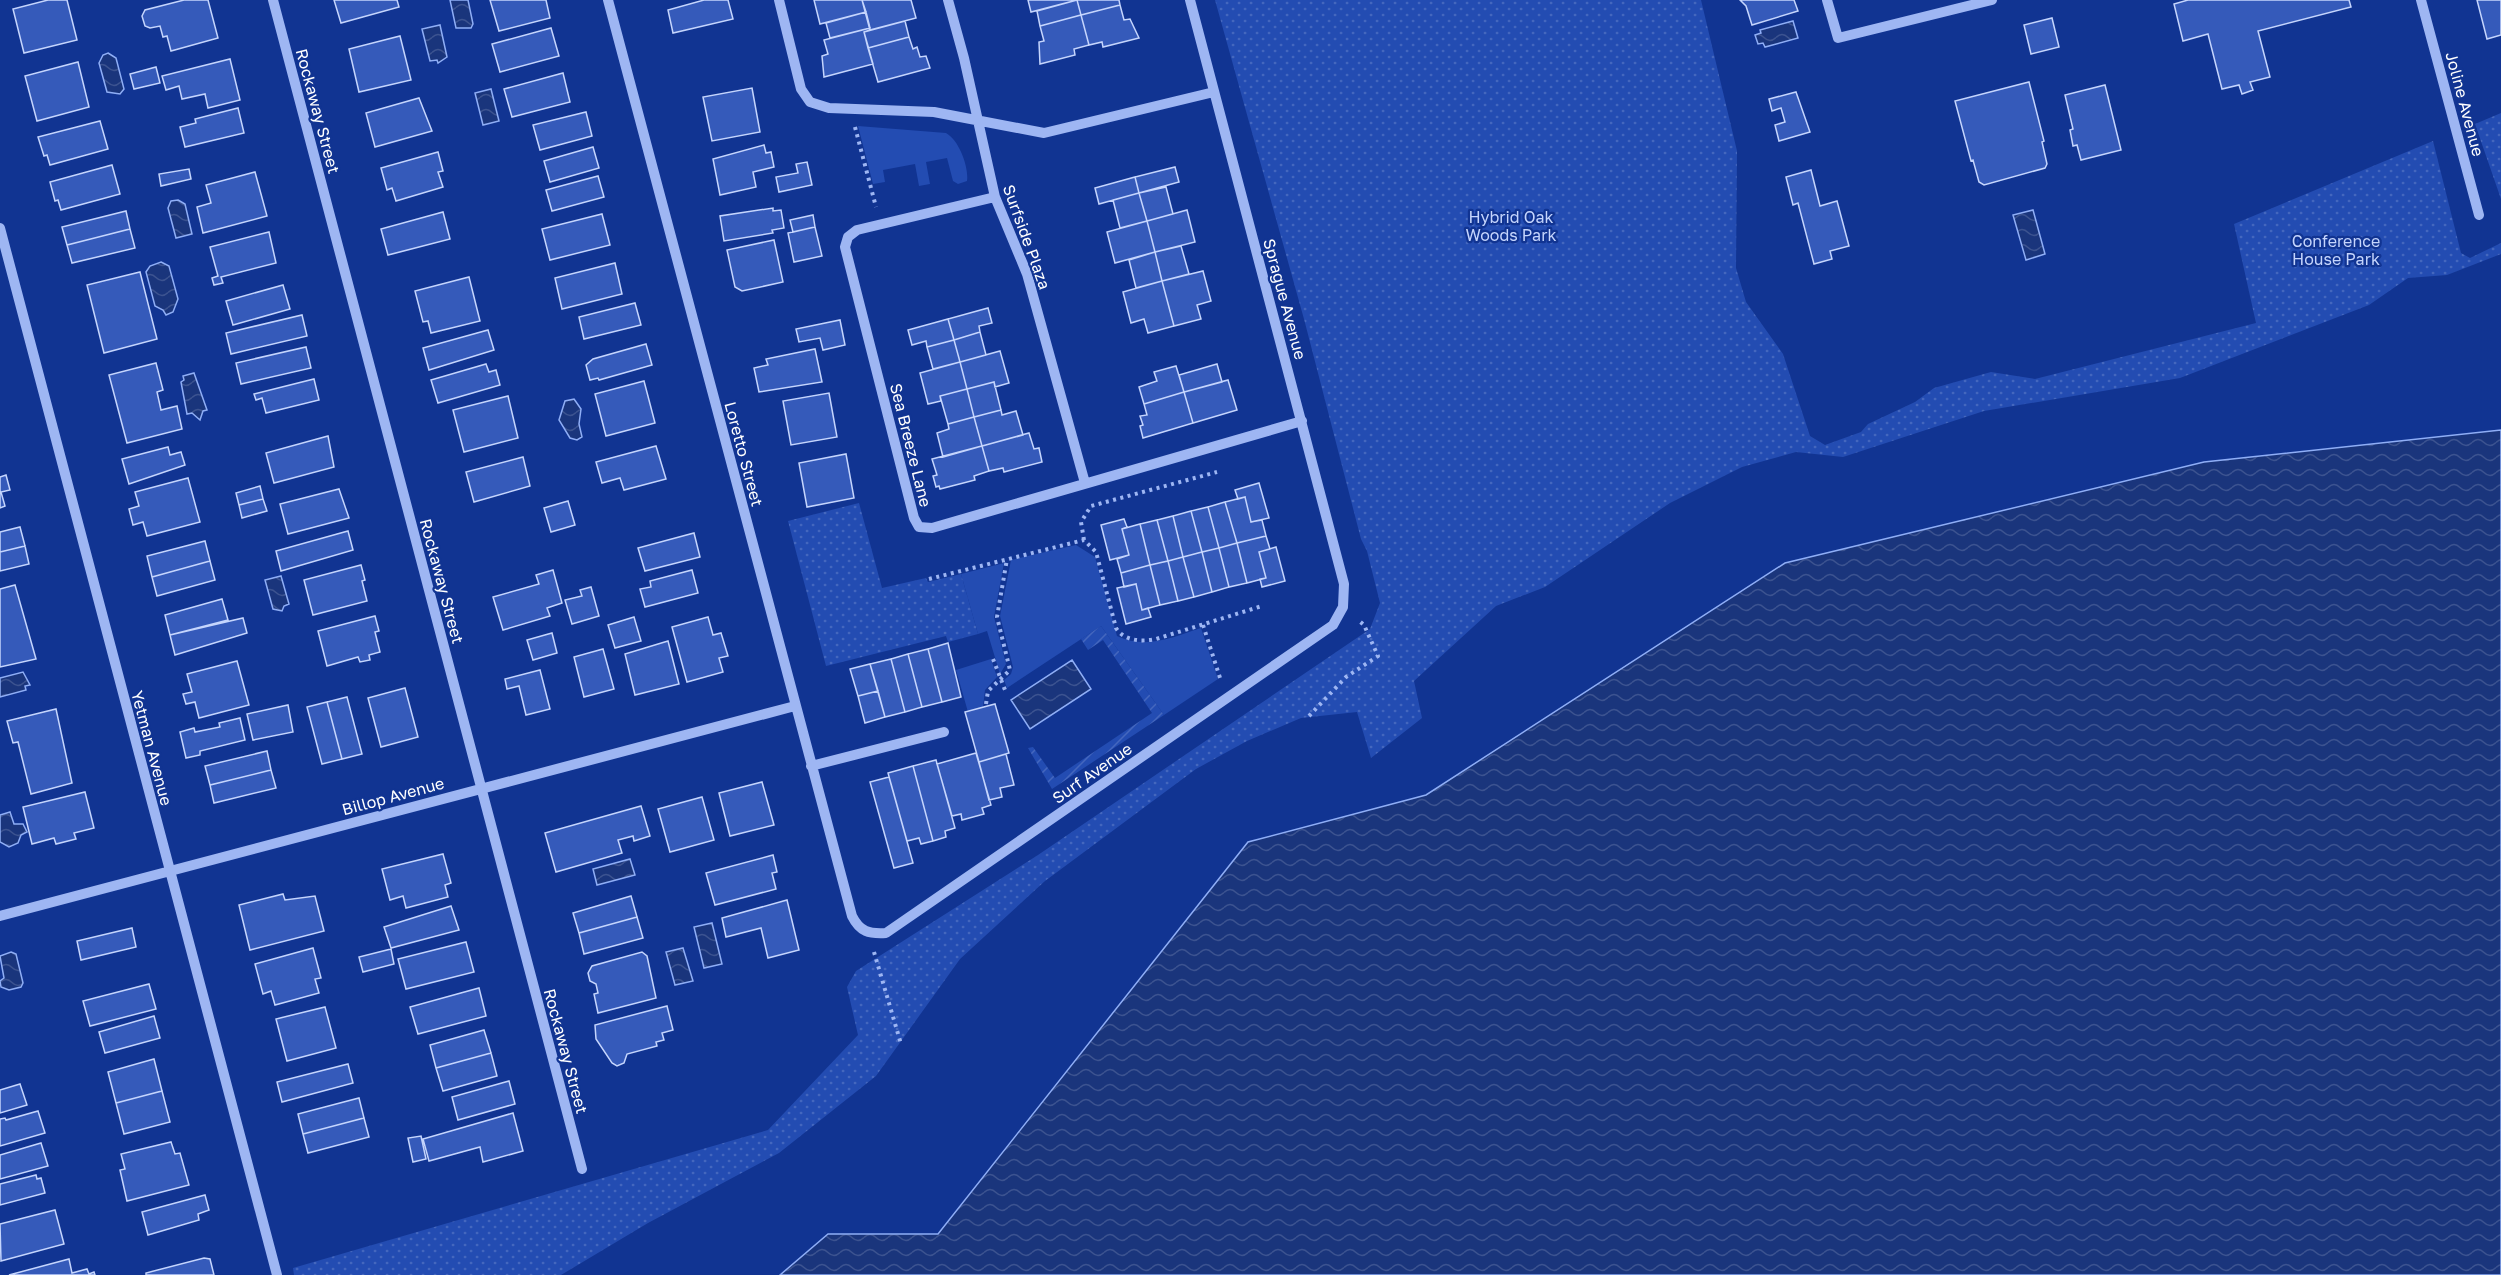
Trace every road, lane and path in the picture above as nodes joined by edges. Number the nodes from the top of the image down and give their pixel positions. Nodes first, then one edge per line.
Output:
1 (273, 0) edge
2 (608, 0) edge
3 (779, 0) edge
4 (948, 0) edge
5 (1190, 0) edge
6 (1827, 0) edge
7 (1992, 0) edge
8 (2421, 0) edge
9 (1214, 92) junction
10 (976, 119) junction
11 (855, 126) dead end
12 (871, 183) dead end
13 (994, 197) junction
14 (2479, 215) dead end
15 (0, 228) edge
16 (1302, 421) junction
17 (1217, 472) dead end
18 (1085, 483) junction
19 (1084, 540) junction
20 (1007, 559) junction
21 (929, 579) dead end
22 (1262, 606) dead end
23 (1343, 607) junction
24 (1203, 625) junction
25 (993, 659) dead end
26 (1000, 680) junction
27 (1221, 681) dead end
28 (1005, 690) dead end
29 (986, 704) dead end
30 (795, 706) junction
31 (1309, 716) dead end
32 (944, 732) dead end
33 (811, 766) junction
34 (481, 788) junction
35 (169, 871) junction
36 (0, 916) edge
37 (869, 934) junction
38 (902, 1044) dead end
39 (582, 1169) dead end
40 (277, 1275) edge

1 - 34 street, Rockaway Street
2 - 30 street, Loretto Street
3 - 10 street
4 - 10 street, Surfside Plaza
5 - 9 street, Sprague Avenue
6 - 7 street
8 - 14 street, Joline Avenue
9 - 10 street
9 - 16 street, Sprague Avenue
10 - 13 street, Surfside Plaza
11 - 12 path
13 - 18 street, Surfside Plaza
13 - 18 street, Sea Breeze Lane
15 - 35 street, Yetman Avenue
16 - 18 street, Sea Breeze Lane
16 - 23 street, Sprague Avenue
17 - 19 path
19 - 20 path
19 - 24 path
20 - 21 path
20 - 26 path
22 - 24 path
23 - 31 path
23 - 37 street, Surf Avenue
24 - 27 path
25 - 26 path
26 - 28 path
26 - 29 path
30 - 33 street, Loretto Street
30 - 34 street, Billop Avenue
32 - 33 street
33 - 37 street, Loretto Street
34 - 35 street, Billop Avenue
34 - 39 street, Rockaway Street
35 - 36 street, Billop Avenue
35 - 40 street, Yetman Avenue
37 - 38 path

